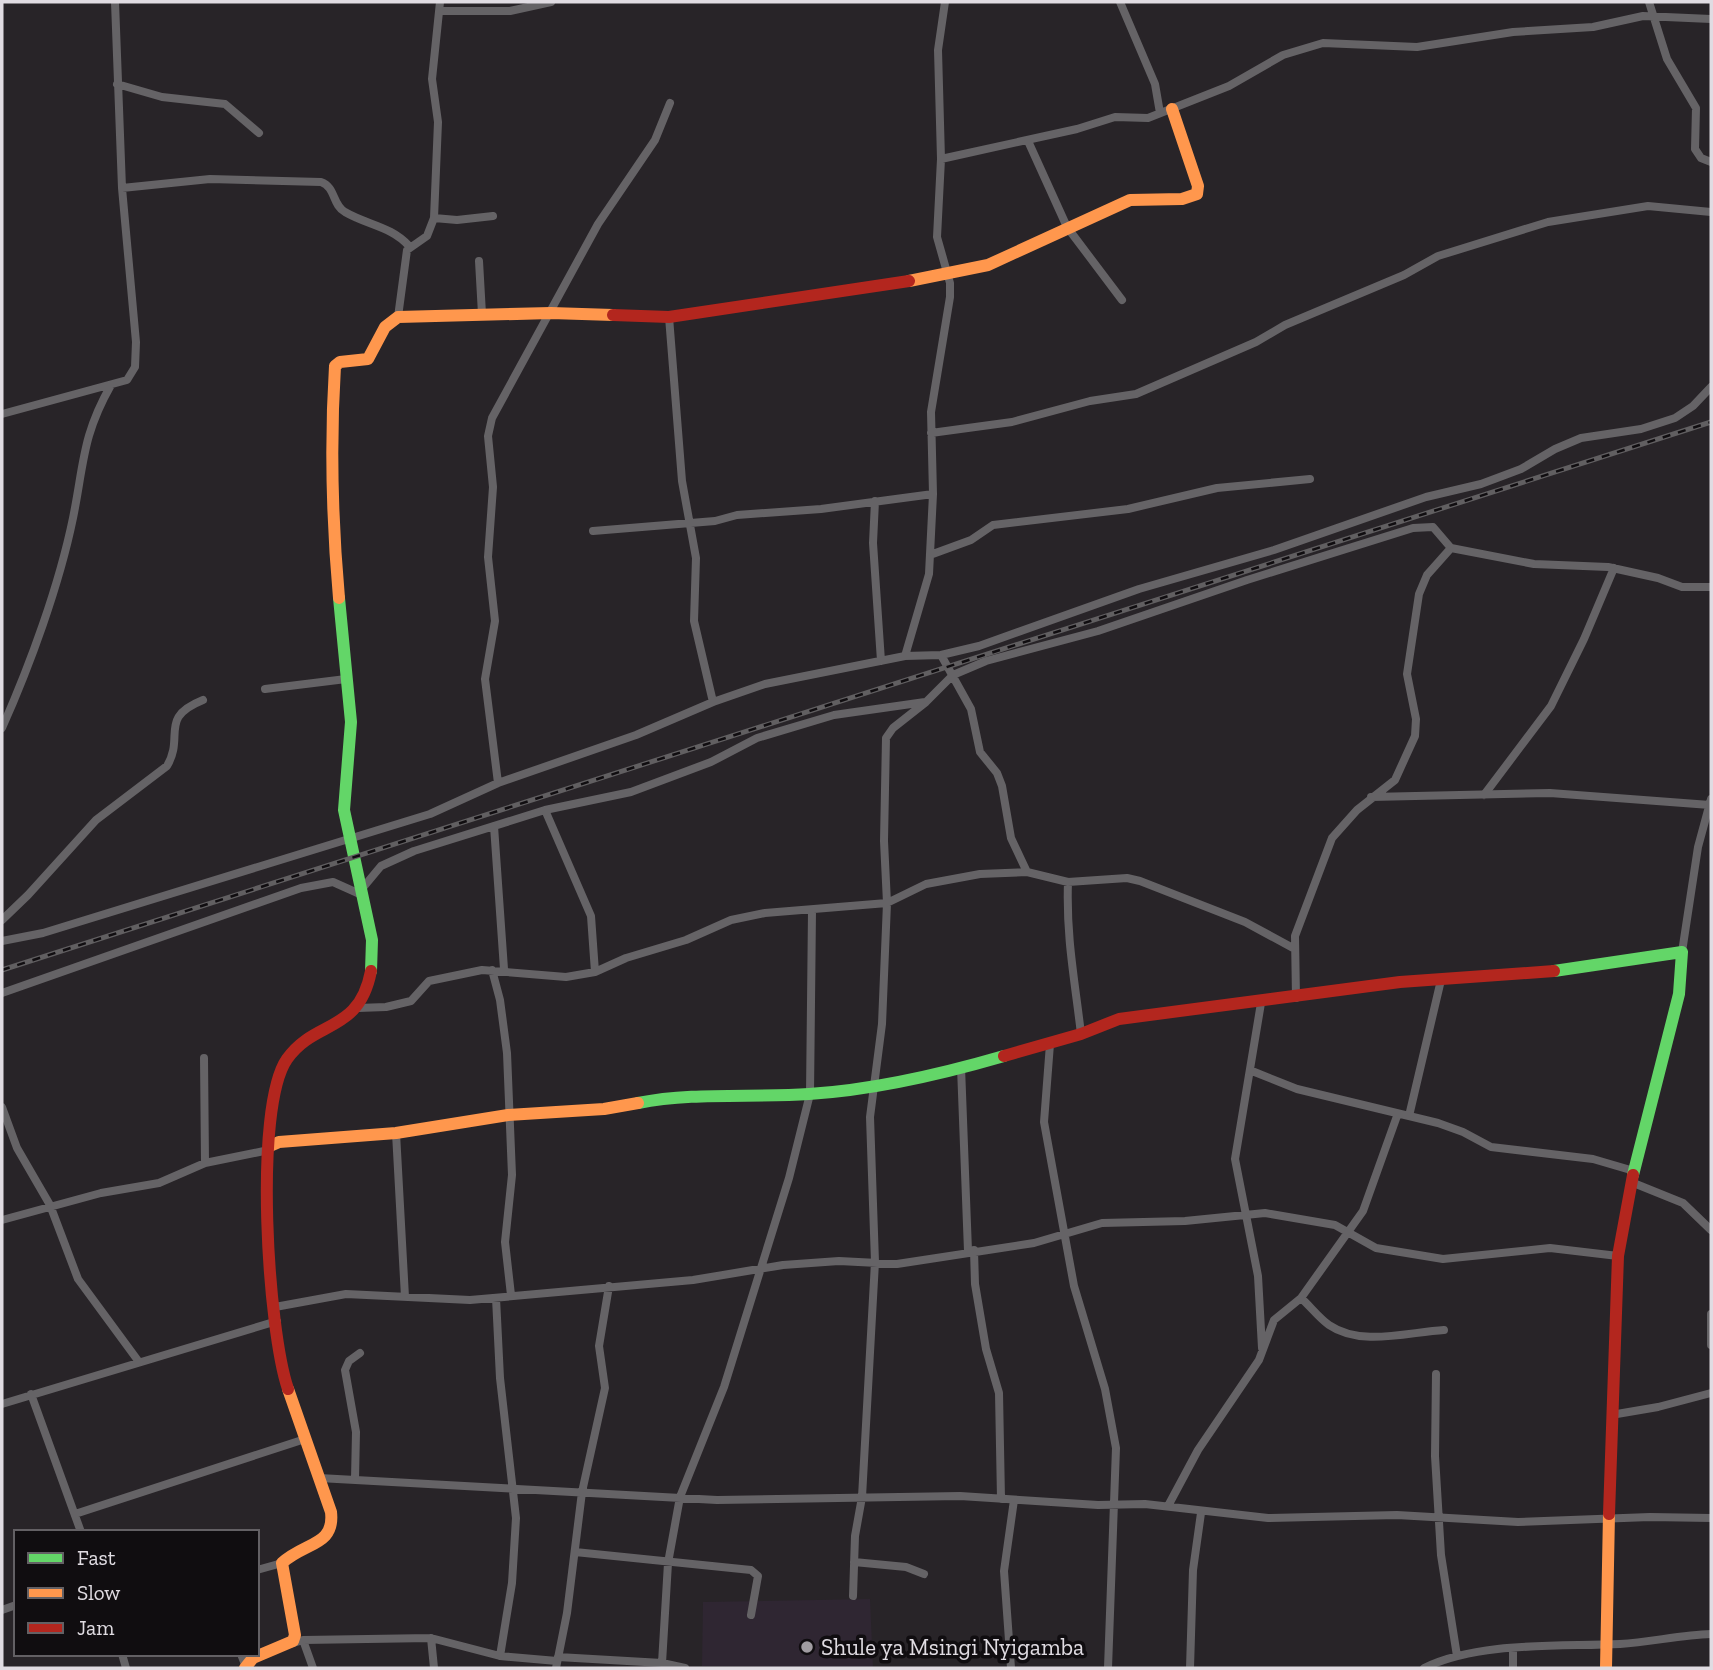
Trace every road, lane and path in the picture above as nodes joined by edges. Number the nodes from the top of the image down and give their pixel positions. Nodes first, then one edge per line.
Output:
1 (115, 2) edge
2 (551, 2) edge
3 (944, 2) edge
4 (1120, 2) edge
5 (1649, 2) edge
6 (439, 6) edge
7 (1653, 16) junction
8 (1711, 19) edge
9 (117, 84) junction
10 (670, 103) dead end
11 (1166, 111) junction
12 (259, 133) dead end
13 (1028, 141) junction
14 (941, 159) junction
15 (1711, 162) edge
16 (122, 188) junction
17 (1711, 212) edge
18 (493, 216) dead end
19 (434, 218) junction
20 (1067, 228) junction
21 (409, 246) junction
22 (479, 261) dead end
23 (947, 273) junction
24 (1122, 300) dead end
25 (551, 313) junction
26 (482, 314) junction
27 (398, 317) junction
28 (670, 317) junction
29 (111, 385) junction
30 (1711, 387) edge
31 (2, 414) edge
32 (931, 433) junction
33 (1310, 479) dead end
34 (933, 494) junction
35 (875, 501) junction
36 (691, 522) junction
37 (593, 531) dead end
38 (1451, 548) junction
39 (930, 555) junction
40 (1614, 568) junction
41 (1711, 587) edge
42 (940, 655) junction
43 (905, 656) junction
44 (881, 662) junction
45 (953, 675) junction
46 (346, 679) junction
47 (265, 689) dead end
48 (203, 701) dead end
49 (713, 702) junction
50 (926, 702) junction
51 (2, 728) edge
52 (498, 783) junction
53 (1484, 795) junction
54 (1371, 797) junction
55 (1710, 802) edge
56 (545, 810) junction
57 (494, 826) junction
58 (349, 837) junction
59 (1027, 872) junction
60 (1068, 882) junction
61 (362, 893) junction
62 (887, 903) junction
63 (812, 911) junction
64 (2, 920) edge
65 (2, 941) edge
66 (1293, 948) junction
67 (1682, 952) junction
68 (504, 969) junction
69 (492, 970) junction
70 (595, 972) junction
71 (1441, 979) junction
72 (2, 993) edge
73 (1297, 998) junction
74 (1261, 1003) junction
75 (358, 1008) junction
76 (1081, 1034) junction
77 (1050, 1044) junction
78 (204, 1058) dead end
79 (961, 1068) junction
80 (1252, 1071) junction
81 (872, 1086) junction
82 (810, 1094) junction
83 (2, 1107) edge
84 (508, 1115) junction
85 (1397, 1115) junction
86 (1409, 1116) junction
87 (396, 1133) junction
88 (270, 1148) junction
89 (205, 1163) junction
90 (1632, 1177) junction
91 (51, 1205) junction
92 (1246, 1214) junction
93 (2, 1220) edge
94 (1711, 1230) edge
95 (1349, 1231) junction
96 (1063, 1235) junction
97 (971, 1251) junction
98 (1618, 1256) junction
99 (875, 1262) junction
100 (760, 1269) junction
101 (609, 1286) junction
102 (511, 1295) junction
103 (405, 1297) junction
104 (1301, 1297) junction
105 (496, 1298) junction
106 (275, 1307) junction
107 (1711, 1314) edge
108 (277, 1321) junction
109 (1444, 1330) dead end
110 (1711, 1345) edge
111 (1263, 1352) junction
112 (360, 1353) dead end
113 (139, 1362) junction
114 (1436, 1374) dead end
115 (1711, 1393) edge
116 (31, 1394) junction
117 (2, 1404) edge
118 (1611, 1415) junction
119 (305, 1439) junction
120 (319, 1478) junction
121 (355, 1479) junction
122 (513, 1488) junction
123 (582, 1492) junction
124 (680, 1497) junction
125 (862, 1497) junction
126 (1001, 1499) junction
127 (1014, 1500) junction
128 (1115, 1505) junction
129 (1168, 1506) junction
130 (1201, 1513) junction
131 (75, 1514) junction
132 (1711, 1518) edge
133 (1439, 1519) junction
134 (1609, 1520) junction
135 (80, 1530) edge
136 (575, 1552) junction
137 (854, 1562) junction
138 (282, 1563) junction
139 (668, 1563) junction
140 (259, 1569) edge
141 (924, 1574) dead end
142 (853, 1596) dead end
143 (751, 1615) dead end
144 (1711, 1634) edge
145 (430, 1638) junction
146 (303, 1640) junction
147 (290, 1644) junction
148 (1606, 1644) junction
149 (1513, 1650) junction
150 (259, 1656) edge
151 (500, 1656) junction
152 (1457, 1656) junction
153 (557, 1662) edge
154 (662, 1663) junction
155 (625, 1665) edge
156 (313, 1668) edge
157 (435, 1668) edge
158 (685, 1668) edge
159 (1012, 1668) edge
160 (1108, 1668) edge
161 (1190, 1668) edge
162 (1424, 1668) edge
163 (1513, 1668) edge
164 (1606, 1668) edge

1 - 9 street
2 - 6 street
3 - 14 street
4 - 11 street
5 - 7 street
6 - 19 street
7 - 8 street
7 - 11 street
7 - 15 street
9 - 12 street
9 - 16 street
10 - 25 street
11 - 13 street
11 - 20 street
13 - 14 street
13 - 20 street
14 - 23 street
16 - 21 street
16 - 29 street
17 - 32 street
18 - 19 street
19 - 21 street
20 - 23 street
20 - 24 street
21 - 27 street
22 - 26 street
23 - 28 street
23 - 32 street
25 - 26 street
25 - 28 street
25 - 52 street
26 - 27 street
27 - 46 street
28 - 36 street
29 - 31 street
29 - 51 street
30 - 42 street
32 - 34 street
33 - 39 street
34 - 35 street
34 - 39 street
35 - 36 street
35 - 44 street
36 - 37 street
36 - 49 street
38 - 40 street
38 - 45 street
38 - 54 street
39 - 43 street
40 - 41 street
40 - 53 street
42 - 43 street
42 - 45 street
43 - 44 street
44 - 49 street
45 - 50 street
45 - 59 street
46 - 47 street
46 - 58 street
48 - 64 street
49 - 52 street
50 - 56 street
50 - 62 street
52 - 58 street
53 - 54 street
53 - 55 street
54 - 66 street
55 - 67 street
56 - 57 street
56 - 70 street
57 - 61 street
57 - 68 street
58 - 61 street
58 - 65 street
59 - 60 street
59 - 62 street
60 - 66 street
60 - 76 street
61 - 72 street
61 - 75 street
62 - 63 street
62 - 81 street
63 - 70 street
63 - 82 street
66 - 73 street
67 - 71 street
67 - 90 street
68 - 69 street
68 - 70 street
69 - 75 street
69 - 84 street
71 - 73 street
71 - 86 street
73 - 74 street
74 - 76 street
74 - 80 street
75 - 88 street
76 - 77 street
77 - 79 street
77 - 96 street
78 - 89 street
79 - 81 street
79 - 97 street
80 - 85 street
80 - 92 street
81 - 82 street
81 - 99 street
82 - 84 street
82 - 100 street
83 - 91 street
84 - 87 street
84 - 102 street
85 - 86 street
85 - 95 street
86 - 90 street
87 - 88 street
87 - 103 street
88 - 89 street
88 - 106 street
89 - 91 street
90 - 94 street
90 - 98 street
91 - 93 street
91 - 113 street
92 - 95 street
92 - 96 street
92 - 111 street
95 - 98 street
95 - 104 street
96 - 97 street
96 - 128 street
97 - 99 street
97 - 126 street
98 - 118 street
99 - 100 street
99 - 125 street
100 - 101 street
100 - 124 street
101 - 102 street
101 - 123 street
102 - 105 street
103 - 105 street
103 - 106 street
104 - 109 street
104 - 111 street
105 - 122 street
106 - 108 street
107 - 110 street
108 - 113 street
108 - 119 street
111 - 129 street
112 - 121 street
113 - 116 street
114 - 133 street
115 - 118 street
116 - 117 street
116 - 131 street
118 - 134 street
119 - 120 street
119 - 131 street
120 - 121 street
120 - 138 street
121 - 122 street
122 - 123 street
122 - 151 street
123 - 124 street
123 - 136 street
124 - 125 street
124 - 139 street
125 - 126 street
125 - 137 street
126 - 127 street
127 - 128 street
127 - 159 street
128 - 129 street
128 - 160 street
129 - 130 street
130 - 133 street
130 - 161 street
131 - 135 street
132 - 134 street
133 - 134 street
133 - 152 street
134 - 148 street
136 - 139 street
136 - 153 street
137 - 141 street
137 - 142 street
138 - 140 street
138 - 147 street
139 - 143 street
139 - 154 street
144 - 148 street
145 - 146 street
145 - 151 street
145 - 157 street
146 - 147 street
146 - 156 street
147 - 150 street
148 - 149 street
148 - 164 street
149 - 152 street
149 - 163 street
151 - 153 street
152 - 162 street
153 - 155 street
154 - 155 street
154 - 158 street

